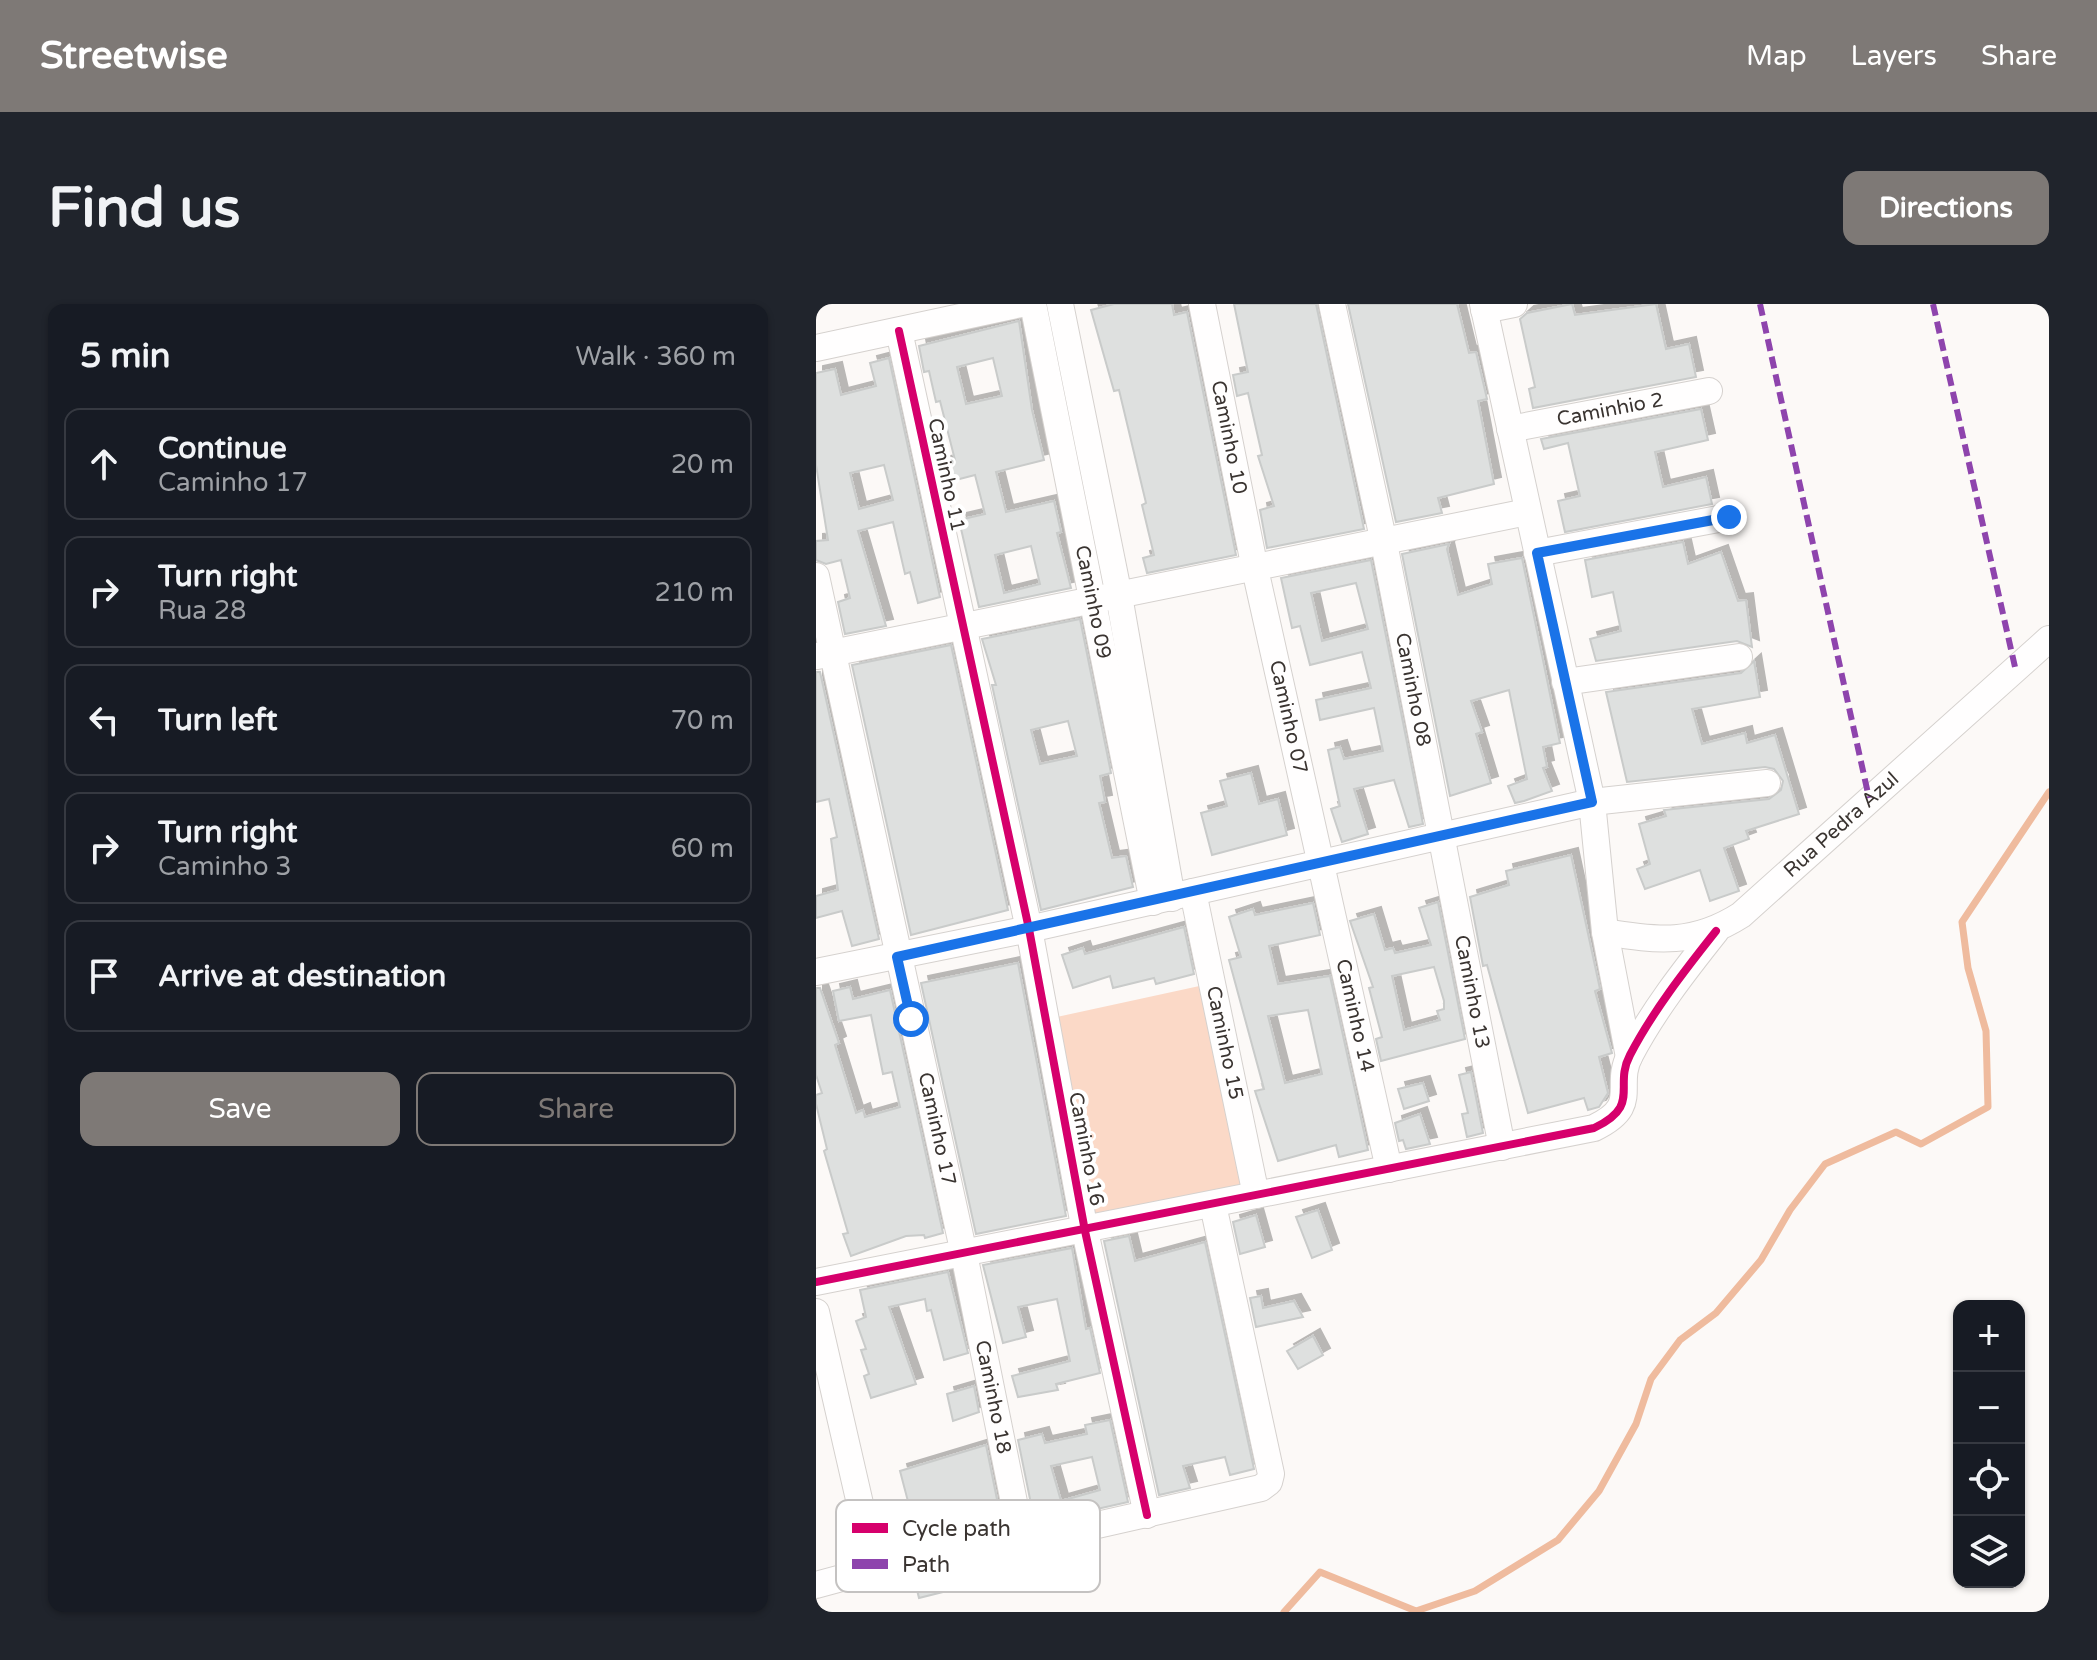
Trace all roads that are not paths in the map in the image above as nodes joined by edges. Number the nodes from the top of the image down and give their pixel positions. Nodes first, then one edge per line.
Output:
1 (1021, 304) edge
2 (1033, 304) edge
3 (1060, 304) edge
4 (1202, 304) edge
5 (1332, 304) edge
6 (1514, 304) edge
7 (1484, 307) edge
8 (899, 331) junction
9 (816, 348) edge
10 (1709, 391) dead end
11 (1510, 429) junction
12 (1527, 512) junction
13 (1729, 517) dead end
14 (1384, 543) junction
15 (1537, 553) junction
16 (1255, 569) junction
17 (816, 576) edge
18 (1107, 597) junction
19 (962, 626) junction
20 (2049, 639) edge
21 (824, 654) edge
22 (1739, 657) dead end
23 (1565, 682) junction
24 (1767, 783) dead end
25 (1592, 802) junction
26 (1443, 837) junction
27 (1323, 864) junction
28 (1173, 897) junction
29 (1029, 929) junction
30 (1716, 931) junction
31 (1605, 932) junction
32 (897, 957) junction
33 (816, 972) edge
34 (1629, 1057) junction
35 (1502, 1147) junction
36 (1389, 1169) junction
37 (1256, 1195) junction
38 (1213, 1205) junction
39 (1085, 1231) junction
40 (964, 1254) junction
41 (816, 1282) edge
42 (816, 1312) edge
43 (859, 1500) edge
44 (1014, 1500) edge
45 (1147, 1515) junction
46 (1100, 1525) edge
47 (836, 1580) edge
48 (816, 1585) edge

1 - 8 street
2 - 18 street, Caminho 09
3 - 18 street, Caminho 09
4 - 16 street, Caminho 10
5 - 14 street
6 - 7 street
7 - 11 street
8 - 9 street
8 - 19 street, Caminho 11
10 - 11 street, Caminhio 2
11 - 12 street
12 - 14 street
12 - 15 street
13 - 15 street
14 - 16 street
14 - 26 street, Caminho 08
15 - 23 street
16 - 18 street
16 - 27 street, Caminho 07
17 - 21 street, Caminho 17
18 - 19 street
18 - 28 street, Caminho 09
19 - 21 street
19 - 29 street, Caminho 11
20 - 30 street, Rua Pedra Azul
21 - 32 street, Caminho 17
22 - 23 street
23 - 25 street
24 - 25 street
25 - 26 street
25 - 31 street
26 - 27 street
26 - 35 street, Caminho 13
27 - 28 street
27 - 36 street, Caminho 14
28 - 29 street
28 - 37 street, Caminho 15
29 - 32 street
29 - 39 street, Caminho 16
30 - 31 street, Rua Pedra Azul
30 - 34 street
31 - 34 street
32 - 33 street
32 - 40 street, Caminho 17
34 - 35 street
35 - 36 street
36 - 37 street
37 - 38 street
38 - 39 street
38 - 45 street
39 - 40 street
39 - 45 street, Caminho 16
40 - 41 street
40 - 44 street, Caminho 18
42 - 43 street
45 - 46 street
47 - 48 street

